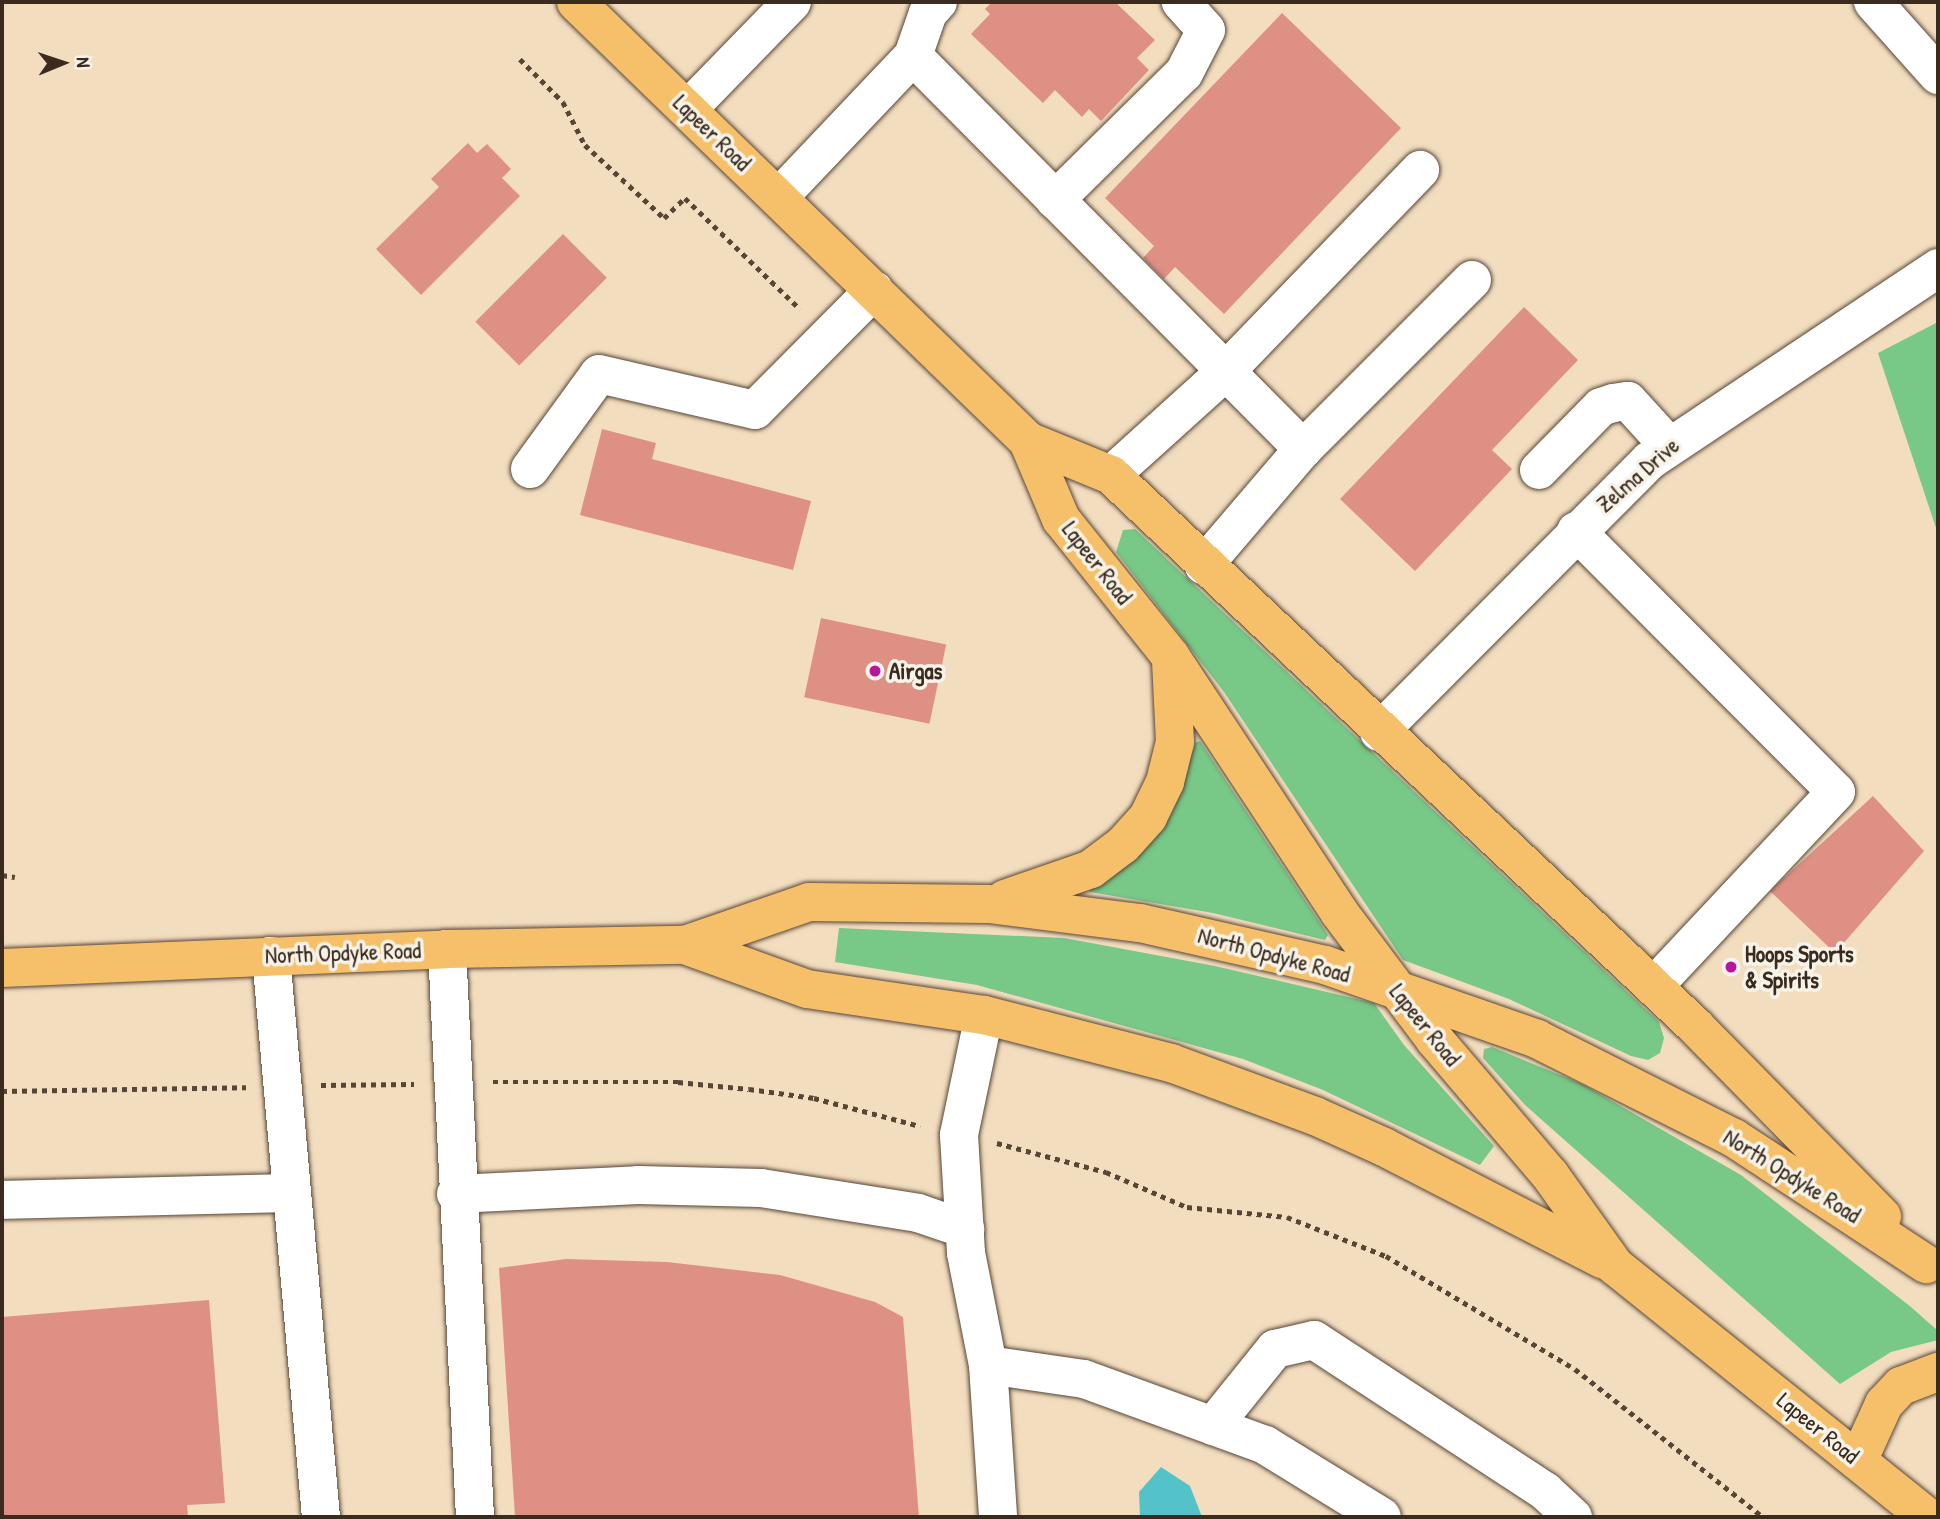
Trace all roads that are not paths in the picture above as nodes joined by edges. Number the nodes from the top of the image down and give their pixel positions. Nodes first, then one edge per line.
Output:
1 (576, 2) edge
2 (792, 2) edge
3 (938, 2) edge
4 (1181, 2) edge
5 (1873, 2) edge
6 (913, 56) junction
7 (1938, 75) edge
8 (688, 109) junction
9 (1420, 170) dead end
10 (779, 197) junction
11 (1055, 200) junction
12 (1938, 268) edge
13 (1472, 280) dead end
14 (874, 290) junction
15 (1225, 372) junction
16 (1028, 441) junction
17 (1668, 445) junction
18 (1303, 449) junction
19 (530, 469) dead end
20 (1539, 470) dead end
21 (1111, 475) junction
22 (1576, 531) junction
23 (1204, 565) junction
24 (1171, 657) junction
25 (1379, 732) junction
26 (989, 904) junction
27 (685, 945) junction
28 (447, 949) junction
29 (271, 956) junction
30 (2, 968) edge
31 (1653, 987) junction
32 (1396, 990) junction
33 (984, 1015) junction
34 (292, 1193) junction
35 (456, 1194) junction
36 (2, 1200) edge
37 (965, 1229) junction
38 (1615, 1266) junction
39 (1932, 1269) edge
40 (988, 1365) junction
41 (1938, 1372) edge
42 (1213, 1426) junction
43 (1858, 1461) junction
44 (321, 1517) edge
45 (475, 1517) edge
46 (998, 1517) edge
47 (1382, 1517) edge
48 (1573, 1517) edge
49 (1927, 1517) edge

1 - 8 main road, Lapeer Road
2 - 8 street
3 - 6 street
4 - 11 street
5 - 7 street
6 - 10 street
6 - 11 street
8 - 10 main road, Lapeer Road
9 - 15 street
10 - 14 main road, Lapeer Road
11 - 15 street
12 - 17 street, Zelma Drive
13 - 18 street
14 - 16 main road, Lapeer Road
14 - 19 street
15 - 18 street
15 - 21 street
16 - 21 main road, Lapeer Road
16 - 24 main road, Lapeer Road
17 - 20 street
17 - 22 street, Zelma Drive
18 - 23 street
21 - 23 main road, Lapeer Road
22 - 25 street, Zelma Drive
22 - 31 street
23 - 25 main road, Lapeer Road
24 - 26 main road
24 - 32 main road, Lapeer Road
25 - 31 main road, Lapeer Road
26 - 27 main road, North Opdyke Road
26 - 32 main road, North Opdyke Road
27 - 28 main road, North Opdyke Road
27 - 33 main road, North Opdyke Road
28 - 29 main road, North Opdyke Road
28 - 35 street
29 - 30 main road, North Opdyke Road
29 - 34 street
31 - 39 main road, Lapeer Road
32 - 38 main road, Lapeer Road
32 - 39 main road, North Opdyke Road
33 - 37 street
33 - 38 main road, North Opdyke Road
34 - 36 street
34 - 44 street
35 - 37 street
35 - 45 street
37 - 40 street
38 - 43 main road, Lapeer Road
40 - 42 street
40 - 46 street
41 - 43 main road
42 - 47 street
42 - 48 street
43 - 49 main road, Lapeer Road

